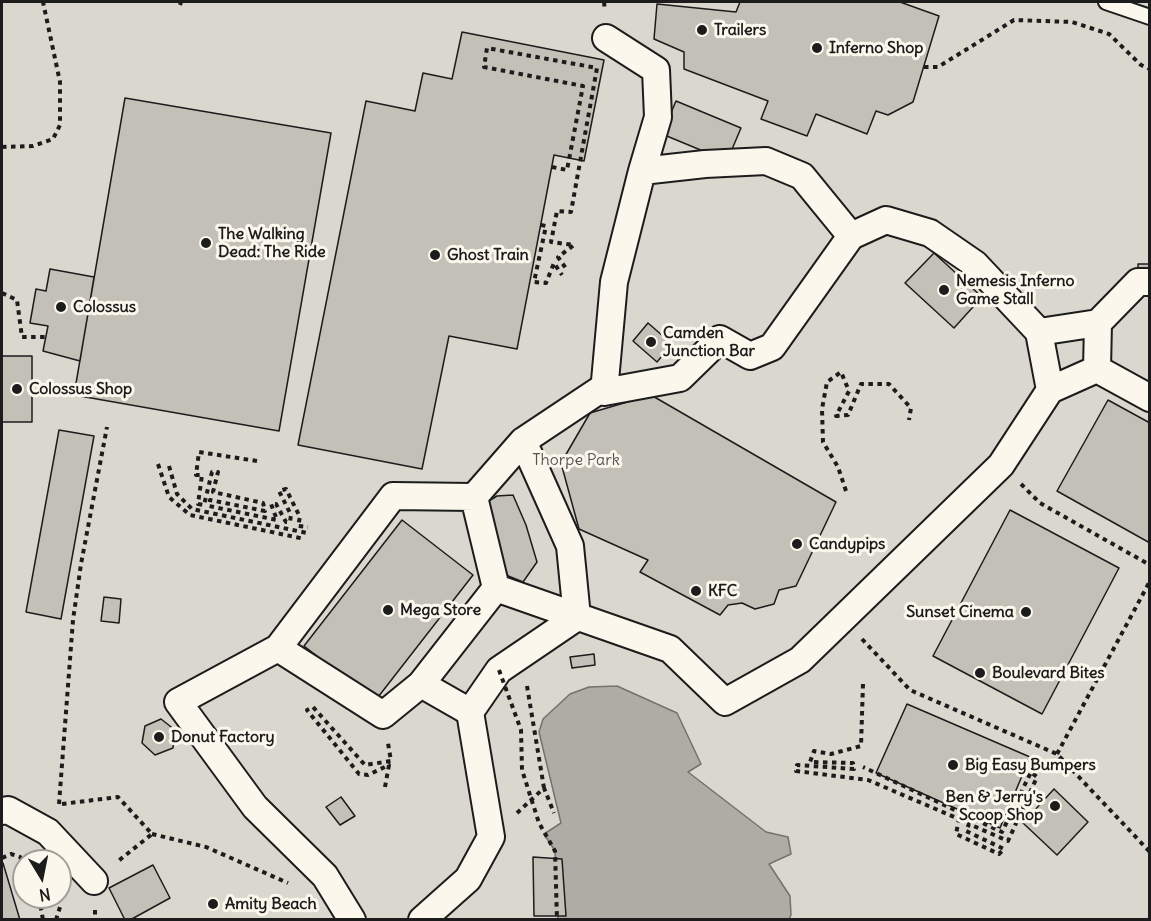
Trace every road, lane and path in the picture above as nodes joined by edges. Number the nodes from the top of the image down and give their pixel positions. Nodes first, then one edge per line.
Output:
1 (43, 2) edge
2 (1106, 2) edge
3 (1149, 17) edge
4 (606, 39) dead end
5 (924, 67) dead end
6 (1149, 69) edge
7 (2, 147) edge
8 (552, 167) dead end
9 (642, 171) junction
10 (541, 225) dead end
11 (851, 236) junction
12 (567, 270) dead end
13 (562, 275) dead end
14 (1149, 282) edge
15 (2, 293) edge
16 (1098, 323) junction
17 (1040, 332) junction
18 (46, 337) dead end
19 (1097, 369) junction
20 (604, 387) junction
21 (1050, 390) junction
22 (1149, 398) edge
23 (909, 420) dead end
24 (107, 427) dead end
25 (523, 441) junction
26 (257, 461) dead end
27 (158, 464) dead end
28 (1001, 465) junction
29 (169, 466) dead end
30 (846, 491) dead end
31 (474, 497) junction
32 (305, 539) dead end
33 (1149, 565) edge
34 (1149, 581) edge
35 (496, 588) junction
36 (577, 617) junction
37 (843, 618) junction
38 (278, 648) junction
39 (507, 665) junction
40 (421, 684) junction
41 (863, 684) dead end
42 (470, 712) junction
43 (387, 734) dead end
44 (1057, 754) junction
45 (863, 767) dead end
46 (385, 787) dead end
47 (544, 788) junction
48 (58, 805) junction
49 (2, 811) edge
50 (554, 813) dead end
51 (48, 832) junction
52 (152, 834) junction
53 (491, 837) junction
54 (1149, 852) edge
55 (94, 881) joint
56 (292, 885) dead end
57 (352, 920) edge
58 (422, 920) edge
59 (558, 920) edge

1 - 7 path
2 - 3 lane
4 - 9 street
5 - 6 path
8 - 12 path
9 - 11 street
9 - 20 street
10 - 13 path
11 - 17 street
11 - 20 street
14 - 16 street
15 - 18 path
16 - 17 street
16 - 19 street
17 - 21 street
19 - 21 street
19 - 22 street
20 - 25 street
21 - 28 street
23 - 30 path
24 - 48 path
25 - 31 street
25 - 36 street
26 - 29 path
27 - 32 path
28 - 33 path
28 - 37 street
31 - 35 street
31 - 38 street
34 - 44 path
35 - 36 street
35 - 40 street
36 - 37 street
36 - 39 street
37 - 44 path
38 - 40 street
38 - 57 street
39 - 42 street
39 - 47 path
39 - 59 path, bridge
40 - 42 street
41 - 45 path
42 - 53 street
43 - 46 path
44 - 54 path
47 - 50 path
47 - 53 path
48 - 51 path
48 - 52 path
49 - 51 street
51 - 55 street
52 - 55 path
52 - 56 path
53 - 58 street

